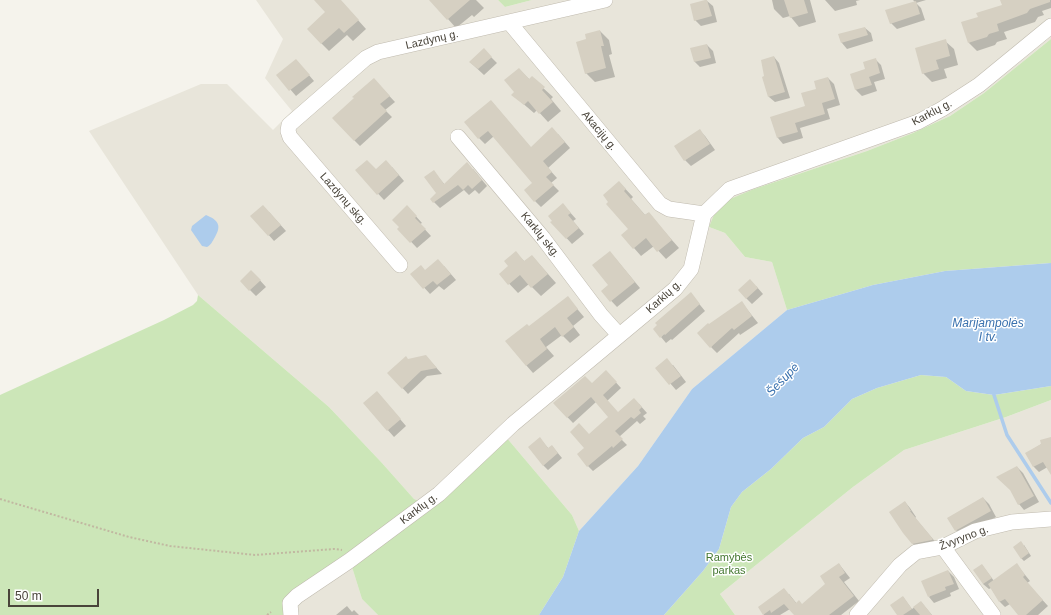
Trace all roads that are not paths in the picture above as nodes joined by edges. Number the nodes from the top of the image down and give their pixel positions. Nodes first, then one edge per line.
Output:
1 (605, 0) edge
2 (509, 22) junction
3 (1051, 26) edge
4 (288, 131) joint
5 (458, 137) dead end
6 (704, 214) junction
7 (400, 265) dead end
8 (619, 335) junction
9 (1051, 519) edge
10 (943, 548) junction
11 (291, 615) edge
12 (857, 615) edge
13 (993, 615) edge

1 - 2 street, Lazdynų g.
2 - 4 street, Lazdynų g.
2 - 6 street, Akacijų g.
3 - 6 street, Karklų g.
4 - 7 street, Lazdynų skg.
5 - 8 street, Karklų skg.
6 - 8 street, Karklų g.
8 - 11 street, Karklų g.
9 - 10 street, Žvyryno g.
10 - 12 street, Žvyryno g.
10 - 13 street

